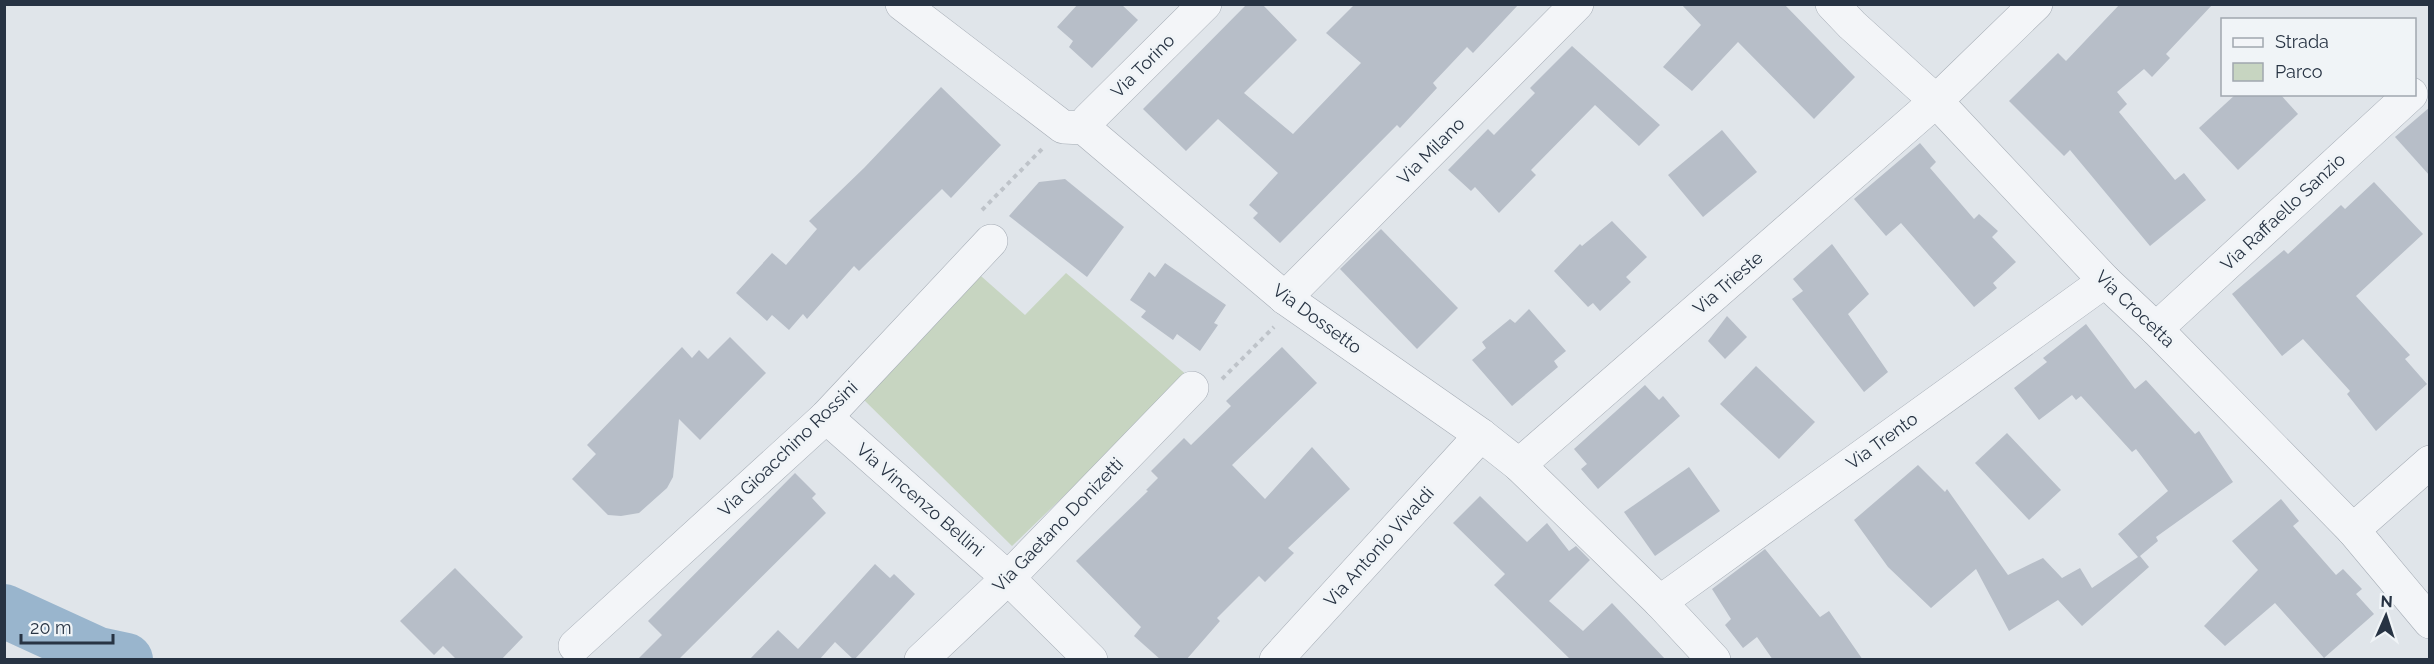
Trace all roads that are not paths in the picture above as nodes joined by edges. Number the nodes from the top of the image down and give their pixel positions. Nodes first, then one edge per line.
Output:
1 (902, 4) edge
2 (1205, 4) edge
3 (1577, 4) edge
4 (1832, 4) edge
5 (2036, 4) edge
6 (2430, 77) edge
7 (2416, 90) edge
8 (2408, 96) edge
9 (1936, 101) junction
10 (1073, 128) junction
11 (990, 241) road end
12 (2105, 281) junction
13 (1291, 302) junction
14 (2156, 328) junction
15 (1192, 388) road end
16 (826, 417) junction
17 (1481, 435) junction
18 (2430, 462) edge
19 (1519, 465) junction
20 (2353, 530) junction
21 (1008, 578) junction
22 (1660, 602) junction
23 (2430, 622) edge
24 (575, 646) dead end
25 (921, 660) edge
26 (1090, 660) edge
27 (1276, 660) edge
28 (1714, 660) edge

1 - 10 street, Via Dossetto
2 - 10 street, Via Torino
3 - 13 street, Via Milano
4 - 9 street, Via Crocetta
5 - 9 street, Via Trieste
6 - 7 street
8 - 14 street, Via Raffaello Sanzio
9 - 12 street, Via Crocetta
9 - 19 street, Via Trieste
10 - 13 street, Via Dossetto
11 - 16 street, Via Gioacchino Rossini
12 - 14 street, Via Crocetta
12 - 22 street, Via Trento
13 - 17 street, Via Dossetto
14 - 20 street, Via Crocetta
15 - 21 street, Via Gaetano Donizetti
16 - 21 street, Via Vincenzo Bellini
16 - 24 street, Via Gioacchino Rossini
17 - 19 street, Via Dossetto
17 - 27 street, Via Antonio Vivaldi
18 - 20 street
19 - 22 street, Via Dossetto
20 - 23 street, Via Crocetta
21 - 25 street, Via Gaetano Donizetti
21 - 26 street, Via Vincenzo Bellini
22 - 28 street, Via Dossetto

